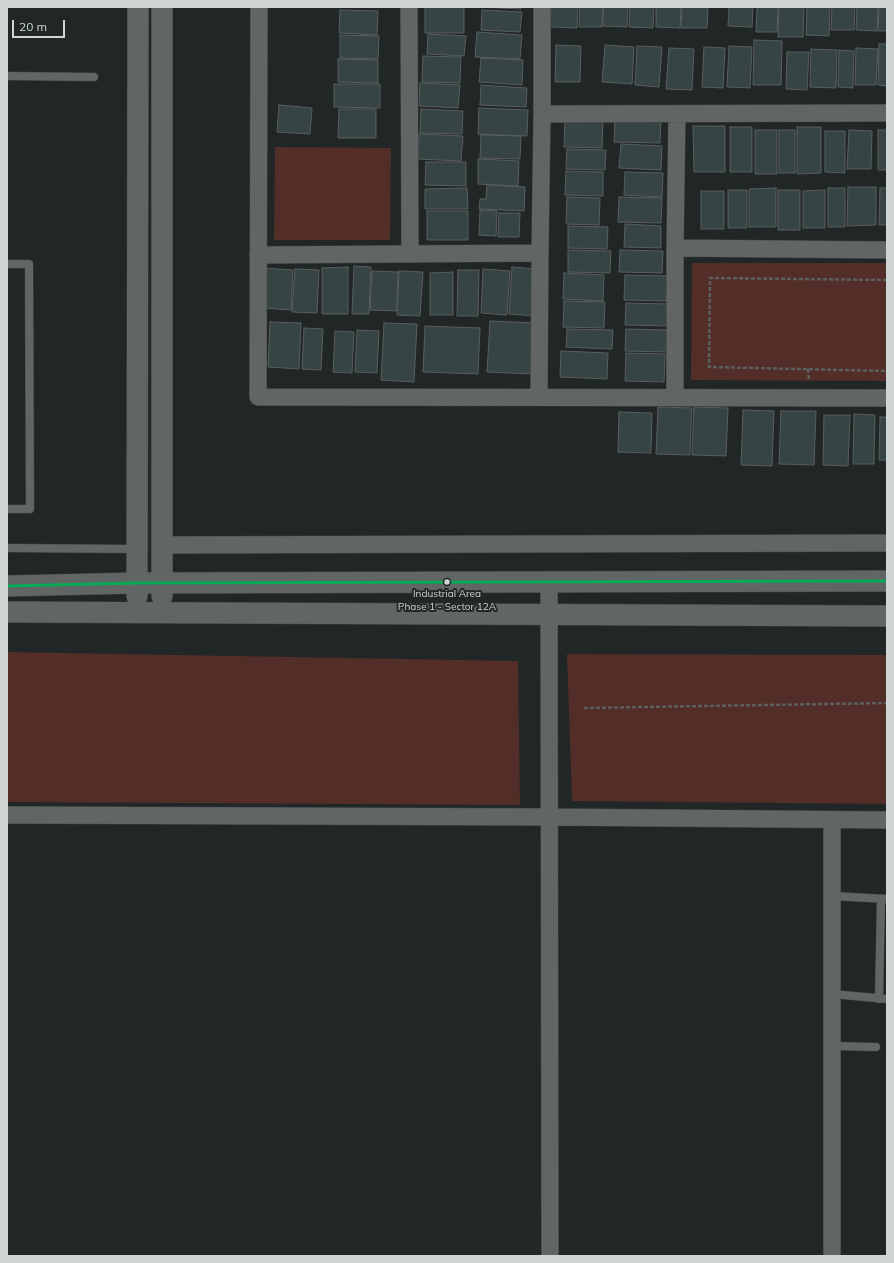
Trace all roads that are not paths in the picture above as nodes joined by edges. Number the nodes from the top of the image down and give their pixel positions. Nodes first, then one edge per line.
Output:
1 (138, 7) edge
2 (162, 7) edge
3 (258, 7) edge
4 (409, 7) edge
5 (542, 7) edge
6 (7, 76) edge
7 (94, 77) dead end
8 (887, 113) edge
9 (542, 114) junction
10 (677, 114) junction
11 (675, 248) junction
12 (887, 250) edge
13 (540, 253) junction
14 (410, 254) junction
15 (258, 255) junction
16 (7, 264) edge
17 (539, 397) junction
18 (675, 397) junction
19 (887, 398) edge
20 (7, 509) edge
21 (887, 543) edge
22 (162, 545) junction
23 (7, 548) edge
24 (137, 550) junction
25 (887, 581) edge
26 (136, 582) junction
27 (162, 582) junction
28 (549, 582) junction
29 (7, 586) edge
30 (7, 612) edge
31 (138, 613) junction
32 (162, 613) junction
33 (548, 615) junction
34 (887, 616) edge
35 (7, 815) edge
36 (549, 817) junction
37 (832, 820) junction
38 (887, 820) edge
39 (832, 896) junction
40 (884, 899) edge
41 (883, 973) edge
42 (832, 994) junction
43 (883, 999) edge
44 (833, 1046) junction
45 (876, 1047) dead end
46 (550, 1256) edge
47 (832, 1256) edge

1 - 24 street
2 - 22 street
3 - 15 street
4 - 14 street
5 - 9 street
6 - 7 lane
8 - 10 street
9 - 10 street
9 - 13 street
10 - 11 street
11 - 12 street
11 - 18 street
13 - 14 street
13 - 17 street
14 - 15 street
15 - 17 street
16 - 20 lane
17 - 18 street
18 - 19 street
21 - 22 street
22 - 27 street
23 - 24 lane
24 - 26 street
25 - 28 street
26 - 27 street
26 - 29 street
26 - 31 street
27 - 28 street
27 - 32 street
28 - 33 street
30 - 31 street
31 - 32 street
32 - 33 street
33 - 34 street
33 - 36 street
35 - 36 street
36 - 37 street
36 - 46 street
37 - 38 street
37 - 39 street
39 - 40 lane
39 - 42 street
40 - 41 lane
41 - 43 lane
42 - 43 lane
42 - 44 street
44 - 45 lane
44 - 47 street

